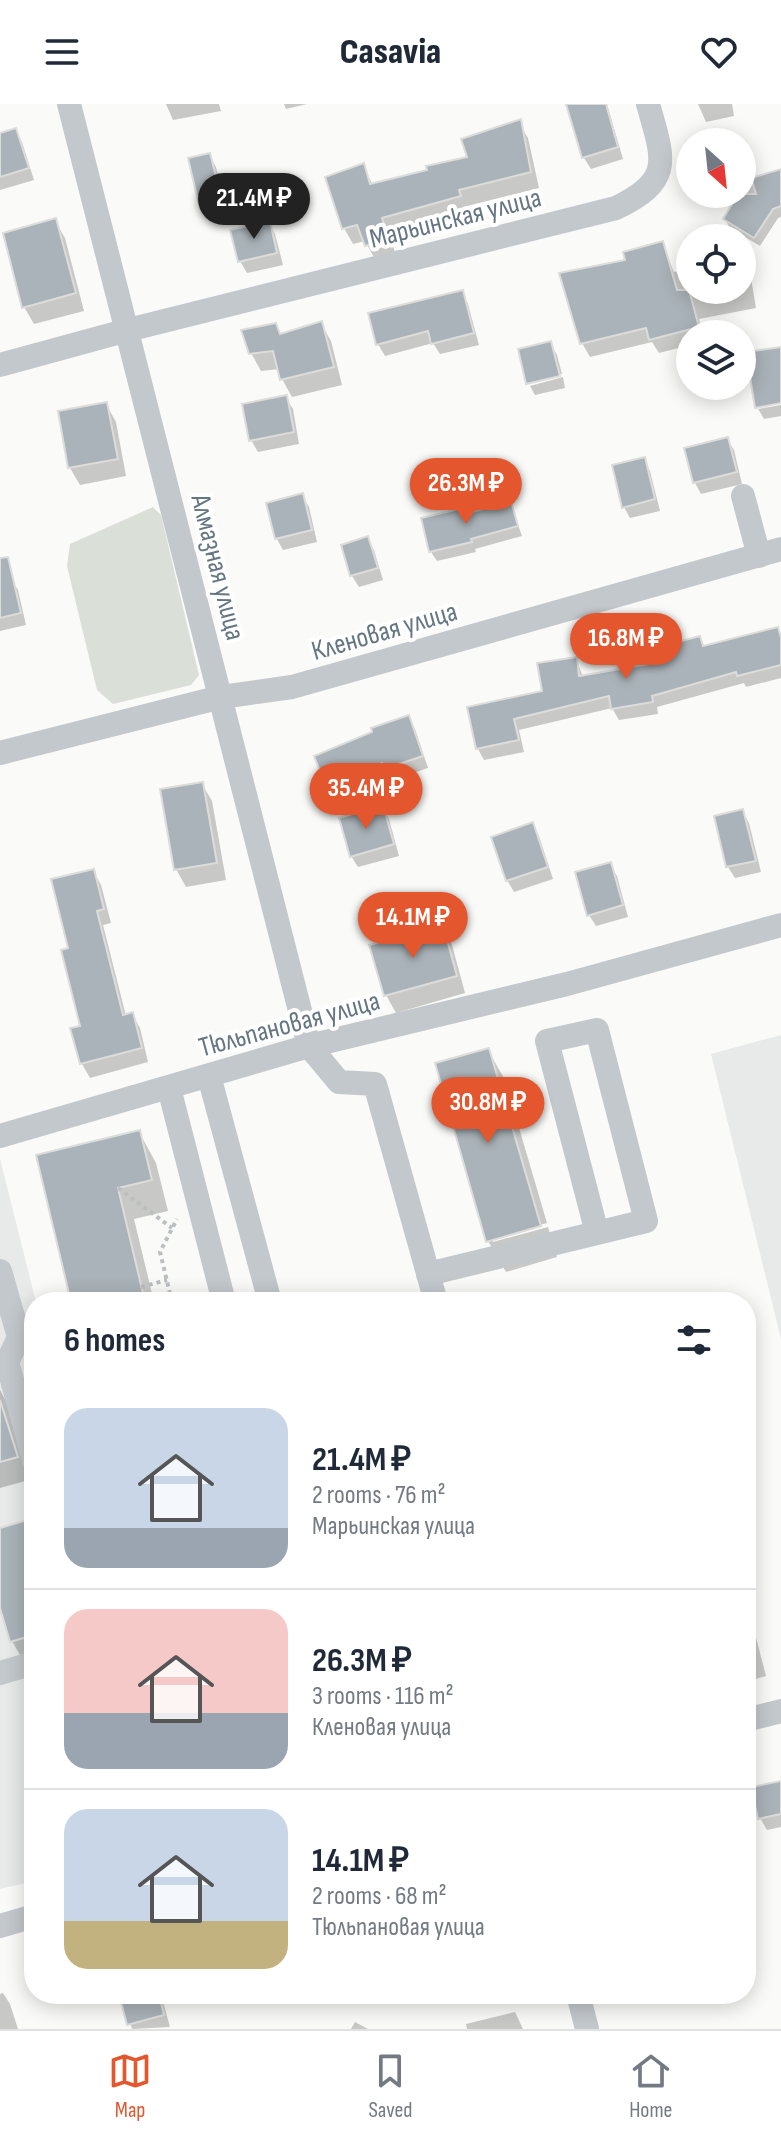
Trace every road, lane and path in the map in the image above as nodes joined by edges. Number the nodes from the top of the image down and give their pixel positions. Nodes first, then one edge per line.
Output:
1 (69, 104) edge
2 (648, 104) edge
3 (128, 330) junction
4 (0, 365) edge
5 (743, 496) dead end
6 (770, 552) edge
7 (221, 697) junction
8 (0, 753) edge
9 (781, 925) edge
10 (309, 1046) junction
11 (209, 1076) junction
12 (169, 1088) junction
13 (0, 1136) edge
14 (194, 1184) junction
15 (118, 1188) dead end
16 (172, 1228) junction
17 (597, 1233) junction
18 (0, 1271) edge
19 (428, 1274) junction
20 (167, 1280) junction
21 (141, 1287) dead end
22 (170, 1292) edge
23 (221, 1292) edge
24 (267, 1292) edge
25 (433, 1292) edge
26 (3, 1366) edge
27 (24, 1424) edge
28 (24, 1666) edge
29 (0, 1673) edge
30 (781, 1711) edge
31 (756, 1717) edge
32 (24, 1919) edge
33 (0, 1926) edge
34 (581, 2004) edge
35 (587, 2029) edge

1 - 3 street, Алмазная улица
2 - 3 street, Марьинская улица
3 - 4 street, Марьинская улица
3 - 7 street, Алмазная улица
5 - 6 street
6 - 7 street, Кленовая улица
7 - 8 street, Кленовая улица
7 - 10 street, Алмазная улица
9 - 10 street, Тюльпановая улица
10 - 11 street, Тюльпановая улица
10 - 19 street
11 - 12 street, Тюльпановая улица
11 - 24 street
12 - 13 street, Тюльпановая улица
12 - 14 street
14 - 16 path
14 - 23 street
15 - 16 path
16 - 20 path
17 - 17 street
17 - 19 street
18 - 26 street
19 - 25 street
20 - 21 path
20 - 22 path
26 - 27 street
28 - 29 street
30 - 31 street
32 - 33 street
34 - 35 street

